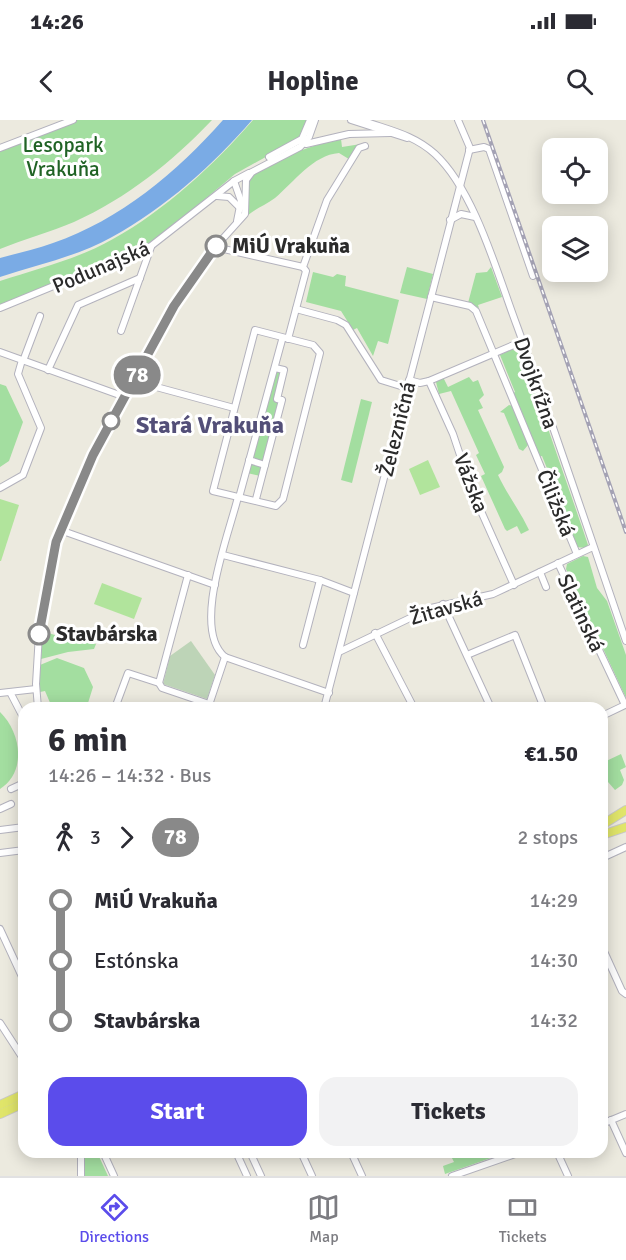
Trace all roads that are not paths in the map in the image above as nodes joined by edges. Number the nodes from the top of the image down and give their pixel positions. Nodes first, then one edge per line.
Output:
1 (73, 120) edge
2 (312, 120) edge
3 (351, 120) edge
4 (361, 120) edge
5 (458, 120) edge
6 (390, 133) junction
7 (417, 142) junction
8 (365, 146) dead end
9 (300, 147) junction
10 (0, 148) edge
11 (469, 150) junction
12 (252, 172) junction
13 (234, 181) junction
14 (458, 187) junction
15 (246, 196) junction
16 (214, 197) junction
17 (240, 208) junction
18 (476, 217) junction
19 (450, 220) junction
20 (233, 227) junction
21 (151, 246) junction
22 (215, 247) junction
23 (303, 267) junction
24 (533, 276) dead end
25 (140, 278) junction
26 (431, 297) junction
27 (0, 308) edge
28 (296, 309) junction
29 (40, 316) dead end
30 (121, 331) dead end
31 (285, 339) junction
32 (523, 341) junction
33 (0, 352) edge
34 (493, 352) junction
35 (23, 361) junction
36 (275, 368) junction
37 (48, 370) junction
38 (409, 380) junction
39 (134, 381) junction
40 (429, 381) junction
41 (407, 388) junction
42 (270, 389) junction
43 (279, 391) junction
44 (124, 397) junction
45 (234, 408) junction
46 (260, 425) junction
47 (274, 429) junction
48 (249, 460) junction
49 (265, 465) junction
50 (0, 488) edge
51 (239, 496) junction
52 (256, 499) dead end
53 (60, 530) junction
54 (593, 547) junction
55 (577, 554) junction
56 (224, 555) junction
57 (558, 563) junction
58 (540, 572) junction
59 (188, 575) junction
60 (320, 580) junction
61 (215, 585) junction
62 (514, 585) junction
63 (546, 587) dead end
64 (354, 593) junction
65 (443, 604) junction
66 (344, 631) junction
67 (375, 633) junction
68 (626, 641) edge
69 (303, 645) dead end
70 (354, 645) junction
71 (339, 652) junction
72 (467, 655) junction
73 (225, 657) junction
74 (159, 683) junction
75 (36, 689) junction
76 (0, 693) edge
77 (329, 693) junction
78 (11, 694) junction
79 (37, 702) edge
80 (117, 702) edge
81 (198, 702) edge
82 (209, 702) edge
83 (326, 702) edge
84 (411, 702) edge
85 (488, 702) edge
86 (542, 702) edge
87 (625, 705) edge
88 (18, 707) edge
89 (608, 713) edge
90 (18, 786) edge
91 (11, 789) dead end
92 (11, 804) dead end
93 (0, 809) edge
94 (626, 810) edge
95 (608, 821) edge
96 (626, 827) edge
97 (18, 828) edge
98 (0, 830) edge
99 (608, 833) edge
100 (626, 847) edge
101 (18, 850) edge
102 (0, 852) edge
103 (608, 855) edge
104 (0, 929) edge
105 (608, 960) edge
106 (18, 968) edge
107 (626, 994) edge
108 (0, 1023) edge
109 (18, 1051) edge
110 (18, 1097) edge
111 (0, 1105) edge
112 (18, 1106) edge
113 (0, 1114) edge
114 (626, 1114) edge
115 (611, 1120) junction
116 (608, 1121) edge
117 (626, 1152) edge
118 (81, 1158) edge
119 (106, 1158) edge
120 (239, 1158) edge
121 (253, 1158) edge
122 (303, 1158) edge
123 (354, 1158) edge
124 (506, 1158) edge
125 (560, 1158) edge
126 (466, 1174) edge
127 (81, 1176) edge
128 (114, 1176) edge
129 (247, 1176) edge
130 (261, 1176) edge
131 (312, 1176) edge
132 (362, 1176) edge
133 (452, 1176) edge
134 (568, 1176) edge

1 - 10 street
2 - 9 street
2 - 13 street
3 - 6 street, Dvojkrížna
4 - 7 street, Dvojkrížna
5 - 11 street
6 - 7 street, Dvojkrížna
6 - 9 street, Podunajská
7 - 14 street, Dvojkrížna
8 - 23 street
9 - 12 street, Podunajská
11 - 14 street, Železničná
11 - 24 street
12 - 13 street, Podunajská
12 - 15 street
13 - 15 street
13 - 16 street, Podunajská
13 - 17 street
14 - 18 street, Dvojkrížna
14 - 19 street, Železničná
15 - 20 street
16 - 17 street
16 - 21 street, Podunajská
17 - 20 street
18 - 19 street
18 - 32 street, Dvojkrížna
19 - 26 street, Železničná
20 - 22 street
21 - 25 street
21 - 27 street, Podunajská
22 - 23 street
22 - 39 street
23 - 28 street
25 - 30 street
25 - 37 street
26 - 34 street, Čiližská
26 - 38 street, Železničná
28 - 31 street
28 - 41 street
29 - 35 street
31 - 36 street
31 - 45 street
31 - 51 street
32 - 34 street
32 - 54 street, Dvojkrížna
33 - 35 street
34 - 40 street
34 - 55 street, Čiližská
35 - 37 street
35 - 50 street
36 - 42 street
36 - 43 street
37 - 44 street
38 - 40 street
38 - 41 street, Železničná
39 - 44 street
39 - 45 street
40 - 62 street, Vážska
41 - 64 street, Železničná
42 - 43 street
42 - 46 street
43 - 47 street
44 - 53 street
45 - 51 street
46 - 47 street
46 - 48 street
47 - 49 street
48 - 49 street
48 - 51 street
49 - 52 street
51 - 56 street
53 - 59 street
53 - 75 street
54 - 55 street, Žitavská
54 - 68 street, Dvojkrížna
55 - 57 street, Žitavská
56 - 60 street
56 - 61 street
57 - 58 street, Žitavská
57 - 87 street, Slatinská
58 - 62 street, Žitavská
58 - 63 street
59 - 61 street
59 - 74 street
60 - 64 street
60 - 69 street
61 - 73 street
62 - 65 street, Žitavská
64 - 66 street, Železničná
65 - 67 street, Žitavská
65 - 72 street
66 - 70 street
66 - 71 street, Železničná
67 - 70 street, Žitavská
67 - 84 street
70 - 71 street, Žitavská
71 - 77 street, Železničná
72 - 85 street
72 - 86 street
73 - 77 street
73 - 82 street
74 - 80 street
74 - 81 street
75 - 78 street
75 - 79 street
76 - 78 street
77 - 83 street, Železničná
78 - 88 street
87 - 89 street, Slatinská
90 - 91 street
92 - 93 street
94 - 95 main road
96 - 99 main road
97 - 98 street
100 - 103 street
101 - 102 street
104 - 106 street
105 - 107 street
108 - 109 street
110 - 111 main road
112 - 113 main road
114 - 115 street
115 - 116 street
115 - 117 street
118 - 127 street
119 - 128 street
120 - 129 street
121 - 130 street
122 - 131 street
123 - 132 street
124 - 126 street
125 - 134 street
126 - 133 street

